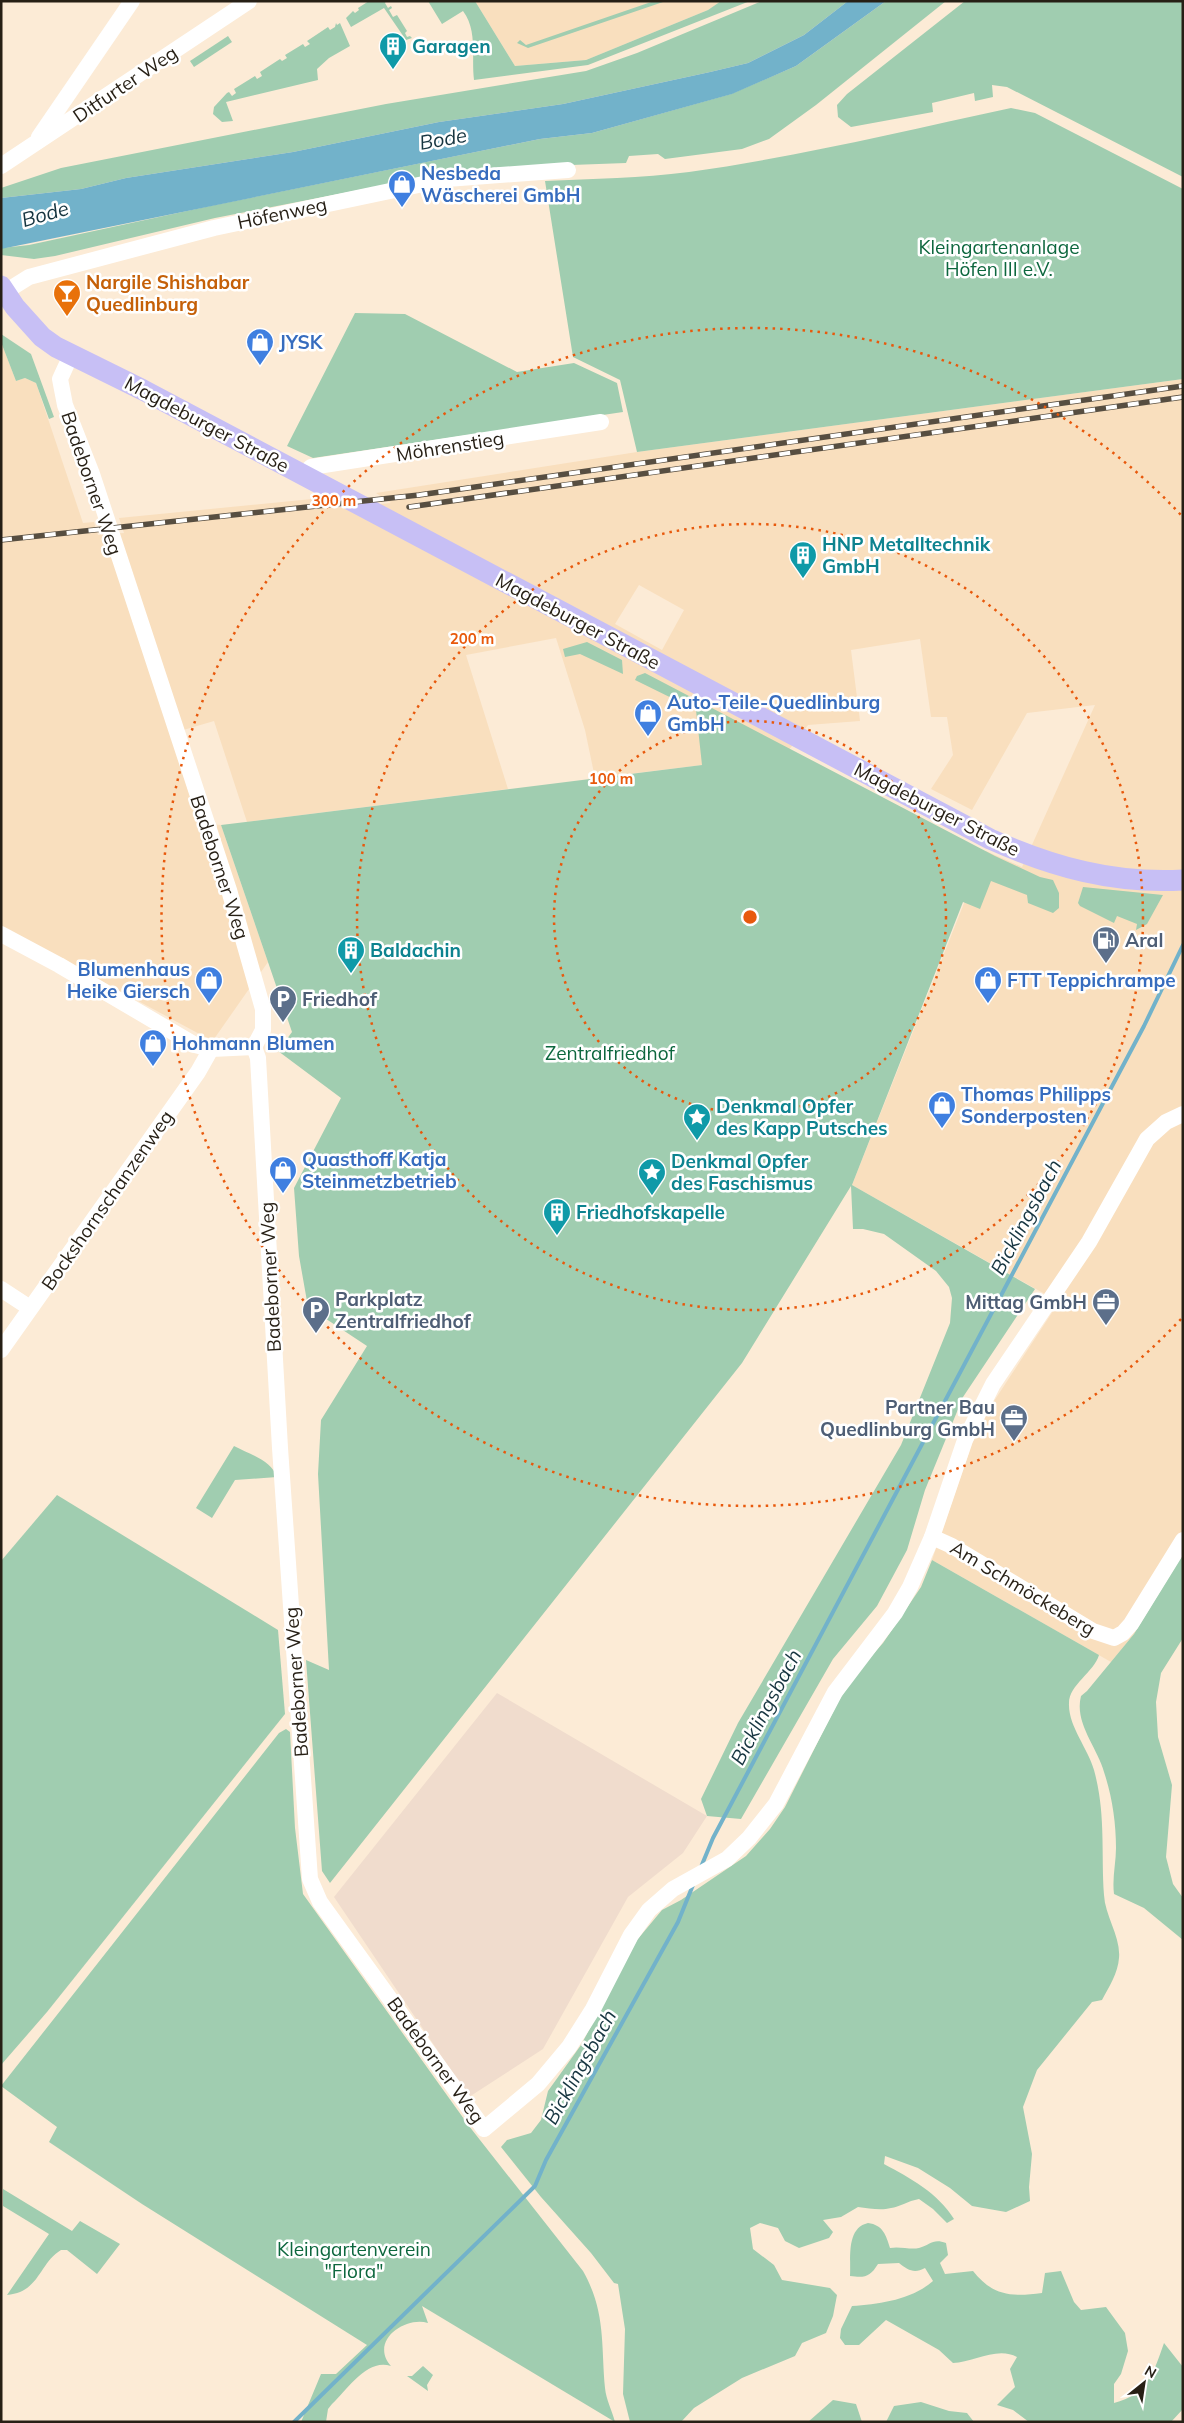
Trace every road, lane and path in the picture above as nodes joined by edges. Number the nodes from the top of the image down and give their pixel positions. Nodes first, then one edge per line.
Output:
1 (132, 1) edge
2 (249, 1) edge
3 (34, 144) junction
4 (1, 166) edge
5 (568, 170) dead end
6 (2, 291) edge
7 (71, 355) junction
8 (601, 422) dead end
9 (302, 475) junction
10 (1183, 880) edge
11 (1, 934) edge
12 (254, 1047) junction
13 (211, 1049) junction
14 (1183, 1114) edge
15 (1, 1289) edge
16 (30, 1308) junction
17 (1, 1350) edge
18 (932, 1537) junction
19 (1183, 1540) edge

1 - 3 street
2 - 3 street, Ditfurter Weg
3 - 4 street, Ditfurter Weg
5 - 6 street, Höfenweg
6 - 7 main road, Magdeburger Straße
7 - 9 main road, Magdeburger Straße
7 - 12 street, Badeborner Weg
8 - 9 street, Möhrenstieg
9 - 10 main road, Magdeburger Straße
11 - 13 street
12 - 13 street
12 - 18 street, Badeborner Weg
13 - 16 street, Bockshornschanzenweg
14 - 18 street
15 - 16 street
16 - 17 street, Bockshornschanzenweg
18 - 19 street, Am Schmöckeberg

